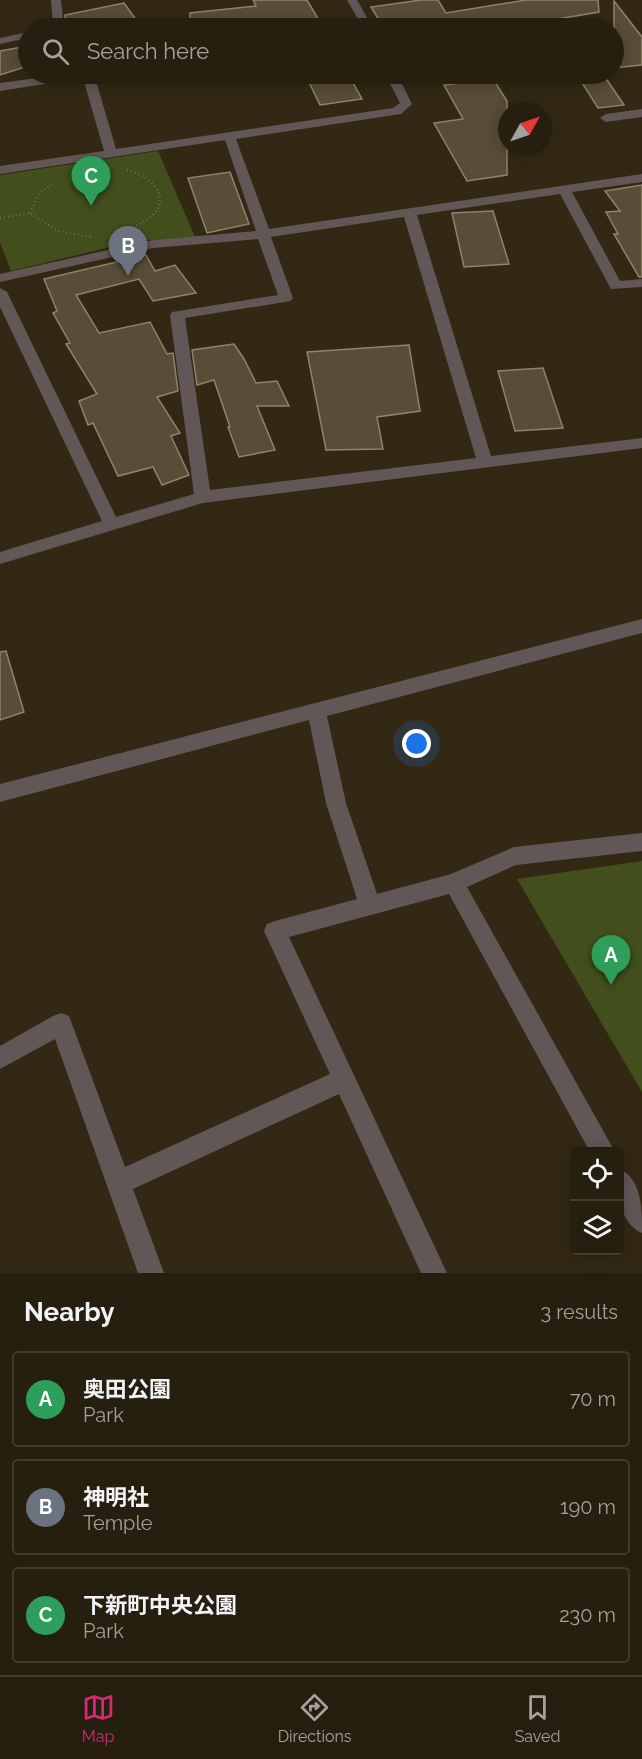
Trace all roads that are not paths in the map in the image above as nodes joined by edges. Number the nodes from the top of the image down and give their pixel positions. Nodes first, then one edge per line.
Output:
1 (56, 0) edge
2 (352, 0) edge
3 (58, 18) edge
4 (362, 18) edge
5 (18, 37) edge
6 (0, 41) edge
7 (20, 84) edge
8 (90, 84) edge
9 (396, 84) edge
10 (0, 87) edge
11 (642, 113) edge
12 (606, 118) dead end
13 (230, 135) junction
14 (111, 152) junction
15 (0, 170) edge
16 (642, 178) edge
17 (564, 189) junction
18 (409, 212) junction
19 (265, 234) junction
20 (0, 278) edge
21 (642, 283) edge
22 (0, 292) edge
23 (640, 446) edge
24 (485, 461) junction
25 (203, 497) junction
26 (111, 523) junction
27 (0, 558) edge
28 (642, 626) edge
29 (317, 711) junction
30 (0, 793) edge
31 (642, 842) edge
32 (454, 883) junction
33 (370, 906) junction
34 (0, 1058) edge
35 (345, 1079) junction
36 (600, 1147) edge
37 (118, 1183) junction
38 (624, 1187) edge
39 (642, 1221) edge
40 (151, 1273) edge
41 (434, 1273) edge

1 - 3 street
2 - 4 street
5 - 6 street
7 - 10 street
8 - 14 street
9 - 13 street
11 - 12 street
13 - 14 street
13 - 19 street
14 - 15 street
16 - 17 street
17 - 18 street
17 - 21 street
18 - 19 street
18 - 24 street
19 - 20 street
19 - 25 street
22 - 26 street
23 - 24 street
24 - 25 street
25 - 26 street
26 - 27 street
28 - 29 street
29 - 30 street
29 - 33 street
31 - 32 street
32 - 33 street
32 - 36 street
33 - 35 street
34 - 37 street
35 - 37 street
35 - 41 street
37 - 40 street
38 - 39 street

